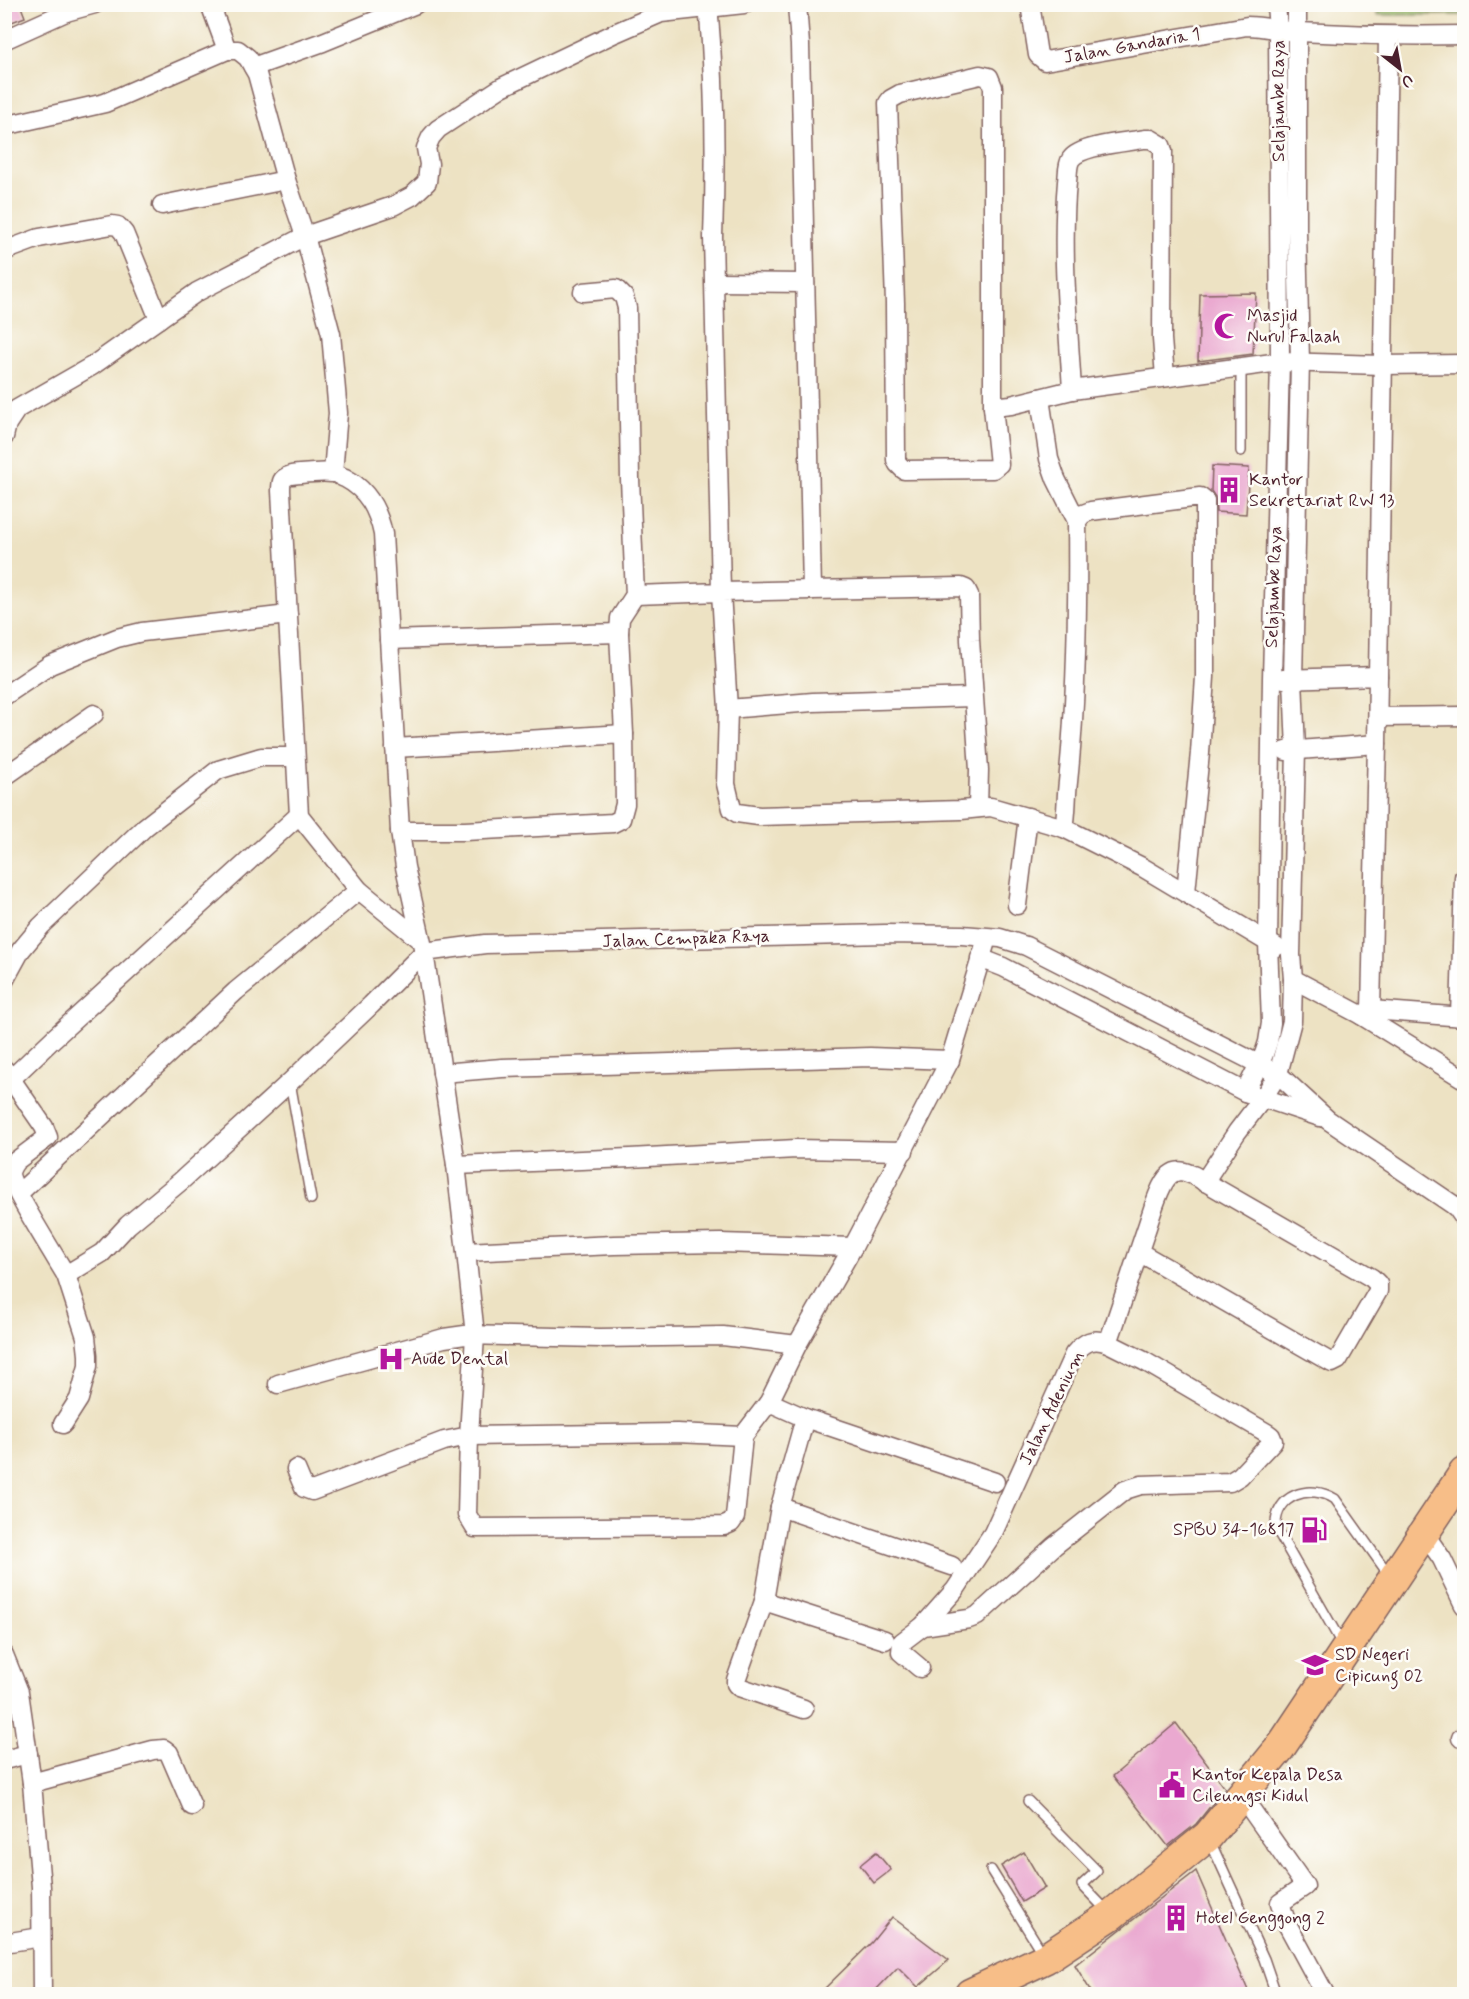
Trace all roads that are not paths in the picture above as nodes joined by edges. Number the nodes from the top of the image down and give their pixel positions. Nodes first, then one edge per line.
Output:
1 (95, 4) edge
2 (210, 4) edge
3 (416, 4) edge
4 (744, 4) edge
5 (797, 4) edge
6 (1030, 4) edge
7 (1276, 4) edge
8 (1297, 4) edge
9 (709, 6) edge
10 (64, 8) edge
11 (1287, 31) junction
12 (1464, 35) edge
13 (1388, 36) junction
14 (4, 40) edge
15 (227, 50) junction
16 (253, 67) junction
17 (4, 126) edge
18 (286, 180) junction
19 (162, 205) dead end
20 (305, 236) junction
21 (4, 251) edge
22 (715, 282) junction
23 (805, 283) junction
24 (583, 292) dead end
25 (159, 319) junction
26 (1280, 362) junction
27 (1300, 362) junction
28 (1464, 364) edge
29 (1382, 365) junction
30 (1241, 367) junction
31 (1164, 377) junction
32 (1072, 390) junction
33 (1017, 403) junction
34 (4, 437) edge
35 (1241, 451) dead end
36 (333, 472) junction
37 (1077, 521) junction
38 (812, 590) junction
39 (721, 592) junction
40 (635, 595) junction
41 (288, 615) junction
42 (619, 633) junction
43 (389, 640) junction
44 (1378, 676) junction
45 (1272, 679) junction
46 (1293, 679) junction
47 (4, 696) edge
48 (973, 696) junction
49 (728, 709) junction
50 (94, 714) dead end
51 (1464, 716) edge
52 (1378, 717) junction
53 (624, 734) junction
54 (1377, 744) junction
55 (395, 748) junction
56 (1296, 750) junction
57 (1272, 752) junction
58 (294, 757) junction
59 (4, 777) edge
60 (985, 808) junction
61 (298, 815) junction
62 (1028, 817) junction
63 (1064, 828) junction
64 (400, 831) junction
65 (1464, 877) edge
66 (359, 890) junction
67 (1186, 892) junction
68 (1017, 905) dead end
69 (1000, 940) junction
70 (1268, 943) junction
71 (422, 946) junction
72 (1291, 955) junction
73 (991, 962) junction
74 (1293, 979) junction
75 (4, 981) edge
76 (1366, 1013) junction
77 (1462, 1017) edge
78 (950, 1059) junction
79 (1259, 1065) junction
80 (442, 1072) junction
81 (8, 1074) edge
82 (1278, 1074) junction
83 (1464, 1079) edge
84 (290, 1082) junction
85 (1245, 1092) junction
86 (1263, 1098) junction
87 (1328, 1120) junction
88 (903, 1151) junction
89 (456, 1165) junction
90 (1204, 1182) junction
91 (18, 1193) junction
92 (311, 1199) dead end
93 (1464, 1215) edge
94 (853, 1247) junction
95 (466, 1252) junction
96 (1139, 1252) junction
97 (66, 1275) junction
98 (470, 1335) junction
99 (1108, 1343) junction
100 (797, 1345) junction
101 (278, 1384) dead end
102 (788, 1410) junction
103 (63, 1424) dead end
104 (466, 1436) junction
105 (743, 1436) junction
106 (296, 1469) dead end
107 (1464, 1473) edge
108 (995, 1482) dead end
109 (780, 1507) junction
110 (1424, 1533) junction
111 (952, 1566) dead end
112 (1392, 1580) junction
113 (764, 1600) junction
114 (1464, 1605) edge
115 (923, 1626) junction
116 (885, 1640) dead end
117 (1347, 1651) junction
118 (4, 1655) edge
119 (920, 1668) dead end
120 (804, 1709) dead end
121 (28, 1754) junction
122 (4, 1760) edge
123 (32, 1783) junction
124 (1241, 1796) junction
125 (1028, 1801) dead end
126 (192, 1806) dead end
127 (1208, 1836) junction
128 (991, 1870) dead end
129 (1111, 1915) junction
130 (41, 1936) junction
131 (4, 1943) edge
132 (1046, 1958) junction
133 (42, 1995) edge
134 (970, 1995) edge
135 (1276, 1995) edge
136 (1325, 1995) edge

1 - 10 street
2 - 15 street
3 - 16 street
4 - 9 street
5 - 23 street
6 - 11 street, Jalan Gandaria 1
7 - 11 street, Selajambe Raya
8 - 11 street
9 - 20 street
9 - 22 street
10 - 14 street
11 - 13 street
11 - 26 street, Selajambe Raya
11 - 27 street
12 - 13 street
13 - 29 street
15 - 16 street
15 - 17 street
16 - 18 street
18 - 19 street
18 - 20 street
20 - 25 street
20 - 36 street
21 - 25 street
22 - 23 street
22 - 39 street
23 - 38 street
24 - 40 street
25 - 34 street
26 - 27 street
26 - 30 street
26 - 45 street, Selajambe Raya
27 - 29 street
27 - 46 street
28 - 29 street
29 - 44 street
30 - 31 street
30 - 35 lane
31 - 32 street
31 - 32 street
32 - 33 street
33 - 33 street
33 - 37 street
36 - 41 street
36 - 43 street
37 - 63 street
37 - 67 street
38 - 39 street
38 - 48 street
39 - 40 street
39 - 49 street
40 - 42 street
41 - 47 street
41 - 58 street
42 - 43 street
42 - 53 street
43 - 55 street
44 - 46 street
44 - 52 street
45 - 46 street
45 - 57 street, Selajambe Raya
46 - 56 street
48 - 49 street
48 - 60 street
49 - 60 street
50 - 59 street
51 - 52 street
52 - 54 street
53 - 55 street
53 - 64 street
54 - 56 street
54 - 76 street
55 - 64 street
56 - 57 street
56 - 72 street
57 - 70 street, Selajambe Raya
58 - 61 street
58 - 75 street
60 - 62 street
61 - 66 street
61 - 81 street
62 - 63 street
62 - 68 street
63 - 67 street
64 - 71 street
65 - 77 street
66 - 71 street
66 - 91 street
67 - 70 street
69 - 71 street, Jalan Cempaka Raya
69 - 73 street
69 - 79 street, Jalan Cempaka Raya
70 - 72 street
70 - 79 street, Selajambe Raya
71 - 80 street
71 - 84 street
72 - 74 street
73 - 78 street
73 - 85 street
74 - 76 street
74 - 82 street
76 - 77 street
76 - 83 street
78 - 80 street
78 - 88 street
79 - 82 street, Jalan Cempaka Raya
79 - 85 street, Selajambe Raya
80 - 89 street
81 - 91 street
82 - 86 street
82 - 87 street, Jalan Cempaka Raya
84 - 92 lane
84 - 97 street
85 - 86 street
86 - 87 street
86 - 90 street
87 - 93 street
88 - 89 street
88 - 94 street
89 - 95 street
90 - 96 street, Jalan Adenium
90 - 96 street
91 - 97 street
94 - 95 street
94 - 100 street
95 - 98 street
96 - 99 street, Jalan Adenium
97 - 103 street
98 - 100 street
98 - 101 street
98 - 104 street
99 - 115 street, Jalan Adenium
99 - 115 street
100 - 102 street
102 - 105 street
102 - 108 street
102 - 109 street
104 - 105 street
104 - 105 street
104 - 106 street
107 - 110 main road
109 - 111 street
109 - 113 street
110 - 112 main road
110 - 114 street
112 - 117 main road
112 - 117 lane
113 - 116 street
113 - 120 street
115 - 119 street, Jalan Adenium
117 - 124 main road
118 - 121 street
121 - 122 street
121 - 123 street
123 - 126 street
123 - 130 street
124 - 127 main road
124 - 136 street
125 - 129 lane
127 - 129 main road
127 - 135 lane
128 - 132 lane
129 - 132 main road
130 - 131 street
130 - 133 street
132 - 134 main road

